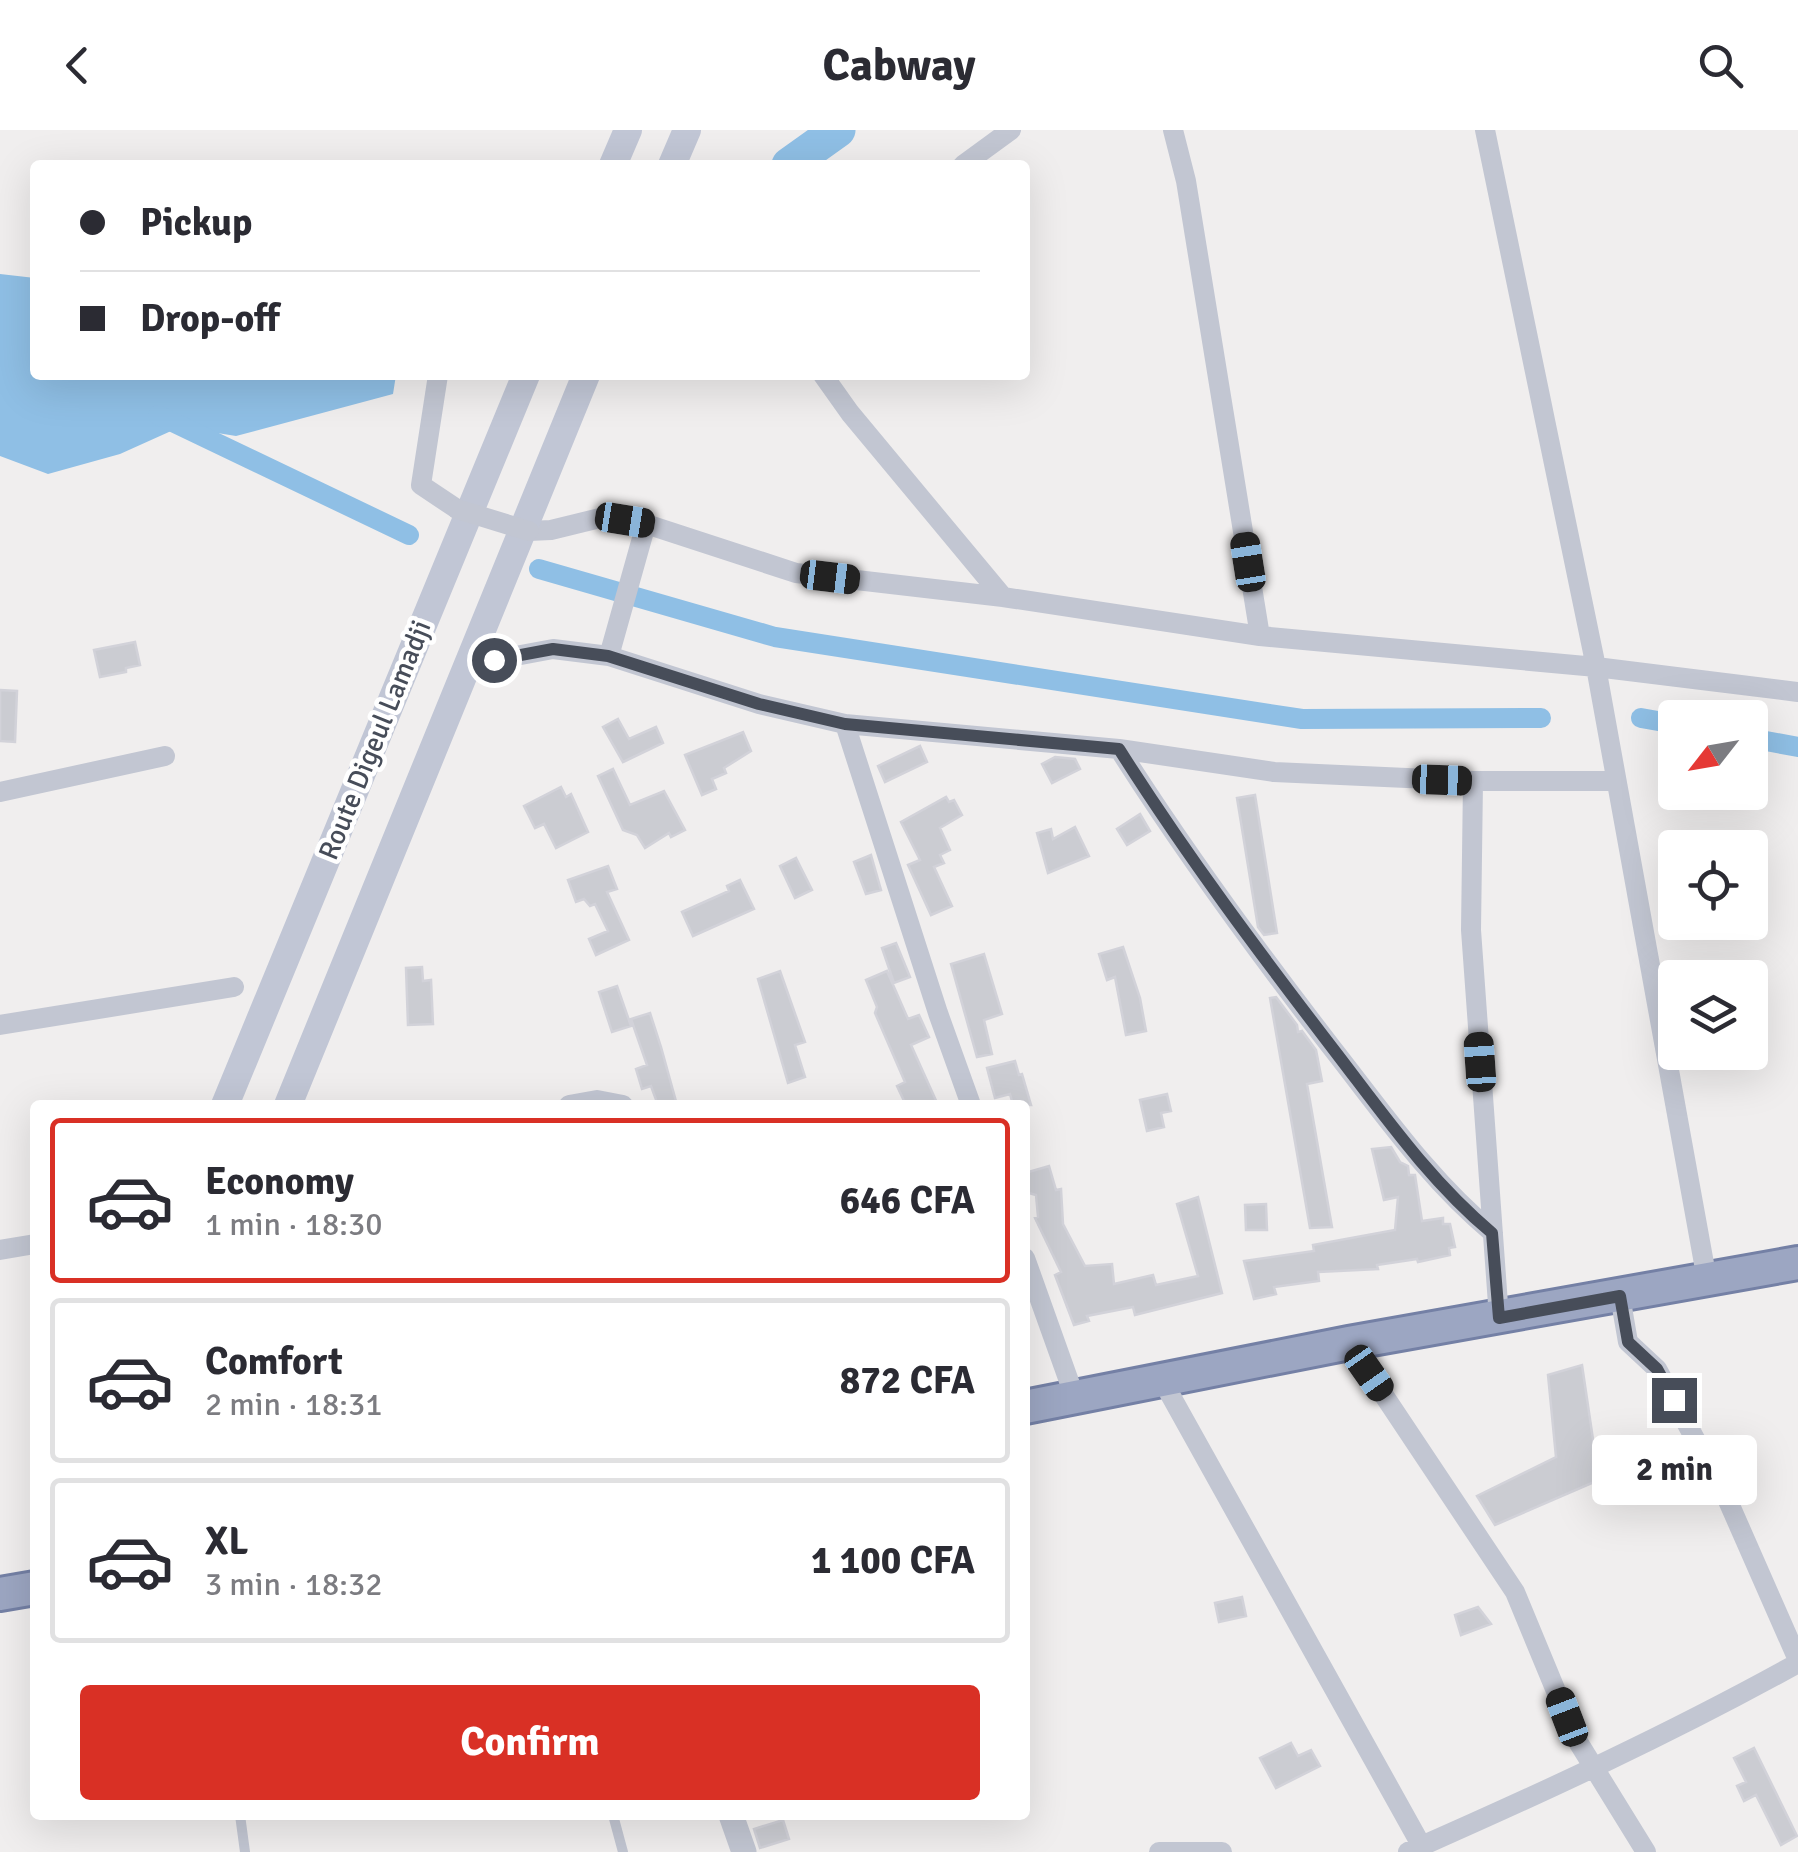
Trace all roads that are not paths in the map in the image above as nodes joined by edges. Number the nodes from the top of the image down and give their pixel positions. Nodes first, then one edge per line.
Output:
1 (628, 130) edge
2 (686, 130) edge
3 (1011, 130) edge
4 (1173, 130) edge
5 (1485, 130) edge
6 (615, 160) edge
7 (674, 160) edge
8 (970, 160) edge
9 (437, 380) edge
10 (524, 380) edge
11 (584, 380) edge
12 (827, 380) edge
13 (646, 524) junction
14 (1003, 596) junction
15 (1260, 636) junction
16 (608, 656) junction
17 (494, 660) dead end
18 (1596, 666) junction
19 (1798, 692) edge
20 (845, 724) junction
21 (1119, 749) junction
22 (165, 756) dead end
23 (1473, 781) junction
24 (1616, 781) junction
25 (0, 792) edge
26 (234, 987) dead end
27 (0, 1026) edge
28 (227, 1100) edge
29 (290, 1100) edge
30 (969, 1100) edge
31 (1492, 1233) junction
32 (30, 1245) edge
33 (0, 1250) edge
34 (1798, 1262) edge
35 (1030, 1272) edge
36 (1707, 1280) junction
37 (1620, 1296) junction
38 (1499, 1318) junction
39 (1349, 1343) junction
40 (1162, 1380) junction
41 (1074, 1398) junction
42 (1030, 1406) edge
43 (1798, 1661) edge
44 (1594, 1765) junction
45 (241, 1820) edge
46 (613, 1820) edge
47 (732, 1820) edge
48 (1418, 1850) edge
49 (245, 1852) edge
50 (623, 1852) edge
51 (744, 1852) edge
52 (1159, 1852) edge
53 (1222, 1852) edge
54 (1646, 1852) edge

1 - 6 main road
2 - 7 main road
3 - 8 street
4 - 15 street
5 - 18 street
9 - 13 street, bridge
10 - 28 main road, Route Digeul Lamadji
11 - 29 main road, Route Digeul Lamadji
12 - 14 street
13 - 14 street
13 - 16 street
14 - 15 street
15 - 18 street
16 - 17 street
16 - 20 street
18 - 19 street
18 - 24 street
20 - 21 street
20 - 30 street
21 - 23 street
21 - 31 street
22 - 25 street
23 - 24 street
23 - 31 street
24 - 36 street
26 - 27 street
31 - 38 street
32 - 33 street
34 - 36 highway
35 - 41 street
36 - 37 highway
37 - 38 highway
37 - 43 street
38 - 39 highway
39 - 40 highway
39 - 44 street
40 - 41 highway
40 - 48 street
41 - 42 highway
43 - 44 street
44 - 48 street
44 - 54 street
45 - 49 lane
46 - 50 lane
47 - 51 street
52 - 53 street

